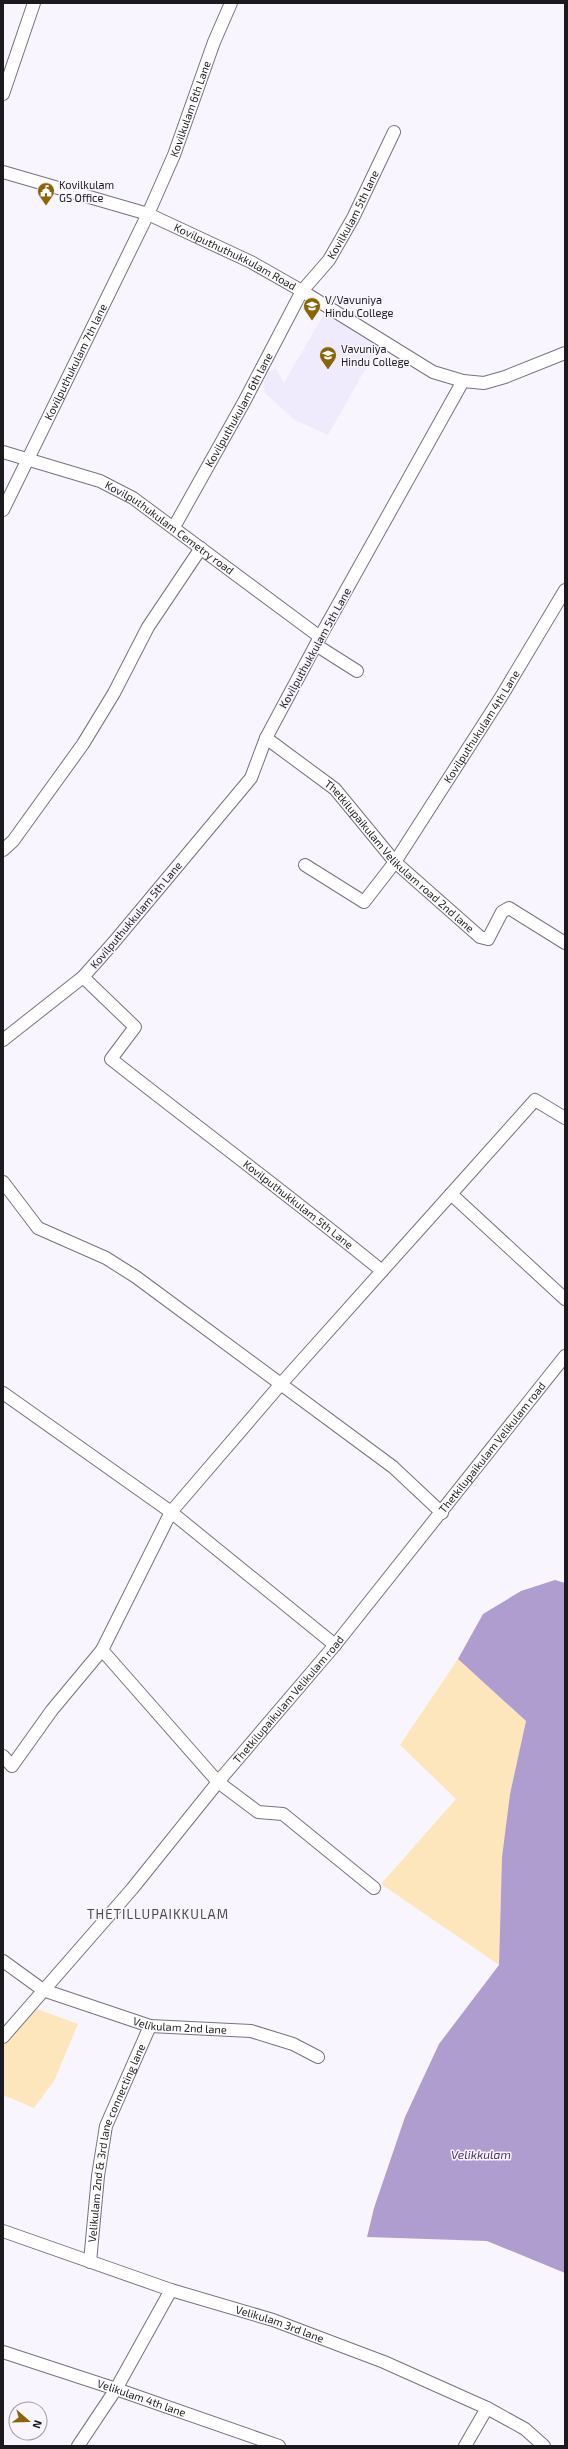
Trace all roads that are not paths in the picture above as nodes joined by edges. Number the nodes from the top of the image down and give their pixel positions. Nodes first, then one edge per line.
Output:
1 (34, 3) edge
2 (231, 3) edge
3 (3, 94) edge
4 (394, 132) dead end
5 (3, 172) edge
6 (148, 214) junction
7 (302, 291) junction
8 (565, 353) edge
9 (463, 382) junction
10 (3, 452) edge
11 (29, 460) junction
12 (3, 510) edge
13 (174, 527) junction
14 (201, 548) junction
15 (565, 590) edge
16 (318, 641) junction
17 (358, 671) dead end
18 (266, 738) junction
19 (3, 850) edge
20 (395, 862) junction
21 (305, 865) dead end
22 (565, 943) edge
23 (83, 977) junction
24 (3, 1040) edge
25 (565, 1118) edge
26 (3, 1182) edge
27 (451, 1194) junction
28 (382, 1271) junction
29 (565, 1299) edge
30 (565, 1356) edge
31 (280, 1385) junction
32 (3, 1393) edge
33 (171, 1512) junction
34 (442, 1513) junction
35 (335, 1645) junction
36 (102, 1650) junction
37 (3, 1756) edge
38 (218, 1782) junction
39 (374, 1888) dead end
40 (3, 1961) edge
41 (43, 1990) junction
42 (150, 2026) junction
43 (3, 2037) edge
44 (318, 2057) dead end
45 (3, 2231) edge
46 (90, 2262) junction
47 (171, 2290) junction
48 (3, 2352) edge
49 (116, 2388) junction
50 (487, 2408) junction
51 (78, 2446) edge
52 (279, 2446) edge
53 (465, 2446) edge
54 (544, 2446) edge

1 - 3 street
2 - 6 street, Kovilkulam 6th Lane
4 - 7 street, Kovilkulam 5th lane
5 - 6 street, Kovilputhuthukkulam Road
6 - 7 street, Kovilputhuthukkulam Road
6 - 11 street, Kovilputhukulam 7th lane
7 - 9 street, Kovilputhuthukkulam Road
7 - 13 street, Kovilputhukulam 6th lane
8 - 9 street, Kovilputhuthukkulam Road
9 - 16 street, Kovilputhukkulam 5th Lane
10 - 11 street, Kovilputhukulam Cemetry road
11 - 12 street, Kovilputhukulam 7th lane
11 - 13 street, Kovilputhukulam Cemetry road
13 - 14 street, Kovilputhukulam Cemetry road
14 - 16 street, Kovilputhukulam Cemetry road
14 - 19 street
15 - 20 street, Kovilputhukulam 4th Lane
16 - 17 street, Kovilputhukulam Cemetry road
16 - 18 street, Kovilputhukkulam 5th Lane
18 - 20 street, Thetkilupaikulam Velikulam road 2nd lane
18 - 23 street, Kovilputhukkulam 5th Lane
20 - 21 street, Kovilputhukulam 4th Lane
20 - 22 street, Thetkilupaikulam Velikulam road 2nd lane
23 - 24 street
23 - 28 street, Kovilputhukkulam 5th Lane
25 - 27 street
26 - 31 street
27 - 28 street
27 - 29 street
28 - 31 street
30 - 34 street, Thetkilupaikulam Velikulam road
31 - 33 street
31 - 34 street
32 - 33 street
33 - 35 street
33 - 36 street
34 - 35 street, Thetkilupaikulam Velikulam road
35 - 38 street, Thetkilupaikulam Velikulam road
36 - 37 street
36 - 38 street
38 - 39 street
38 - 41 street, Thetkilupaikulam Velikulam road
40 - 41 street, Velikulam 2nd lane
41 - 42 street, Velikulam 2nd lane
41 - 43 street, Thetkilupaikulam Velikulam road
42 - 44 street, Velikulam 2nd lane
42 - 46 street, Velikulam 2nd & 3rd lane connecting lane
45 - 46 street, Velikulam 3rd lane
46 - 47 street, Velikulam 3rd lane
47 - 49 street
47 - 50 street, Velikulam 3rd lane
48 - 49 street, Velikulam 4th lane
49 - 51 street
49 - 52 street, Velikulam 4th lane
50 - 53 street
50 - 54 street, Velikulam 3rd lane

